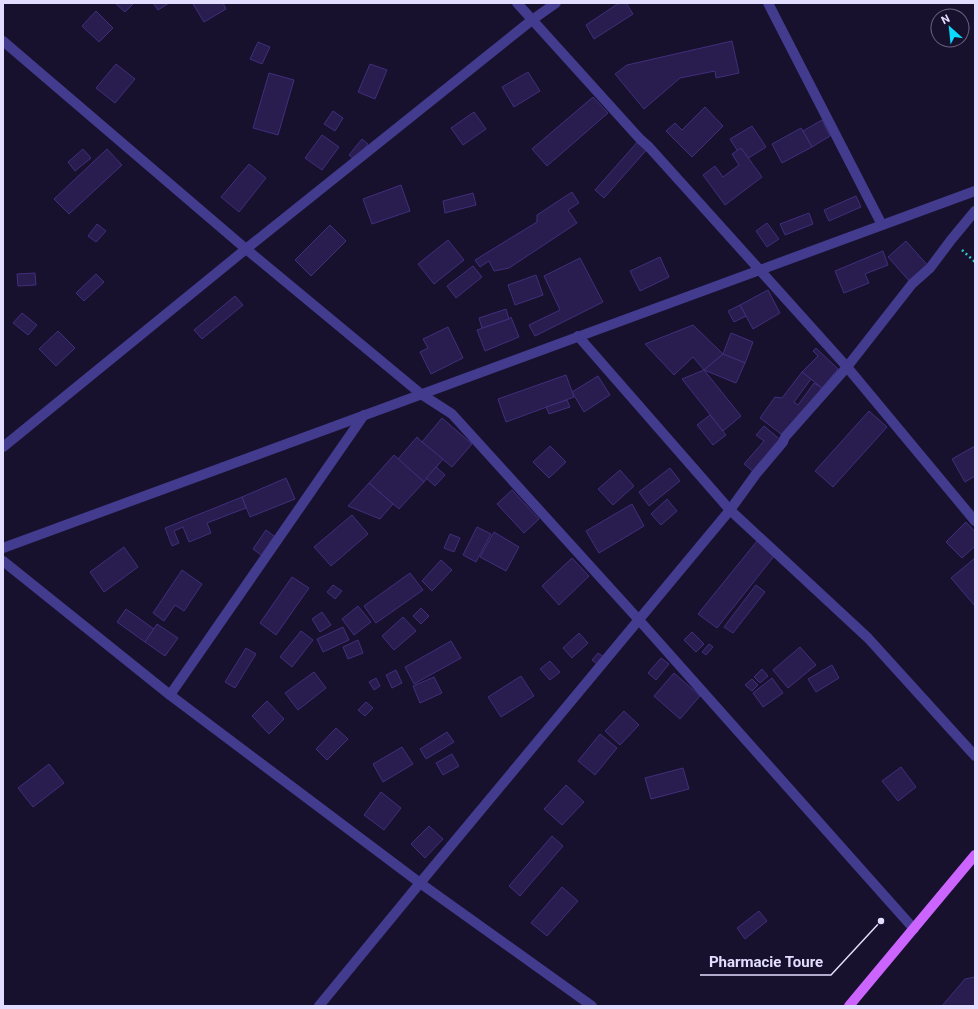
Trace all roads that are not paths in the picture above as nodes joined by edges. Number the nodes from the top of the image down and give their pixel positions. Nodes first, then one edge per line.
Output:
1 (517, 3) edge
2 (556, 3) edge
3 (768, 3) edge
4 (532, 20) junction
5 (3, 41) edge
6 (975, 191) edge
7 (975, 211) edge
8 (882, 225) junction
9 (246, 249) junction
10 (759, 270) junction
11 (578, 336) junction
12 (847, 368) junction
13 (421, 394) junction
14 (364, 415) junction
15 (3, 447) edge
16 (730, 510) junction
17 (975, 521) edge
18 (3, 548) edge
19 (3, 561) edge
20 (639, 620) junction
21 (170, 695) junction
22 (975, 756) edge
23 (975, 855) edge
24 (420, 883) junction
25 (914, 929) junction
26 (319, 1006) edge
27 (592, 1006) edge
28 (849, 1006) edge

1 - 4 street
2 - 4 street
3 - 8 street
4 - 9 street
4 - 10 street
5 - 9 street
6 - 8 street
7 - 12 street
8 - 10 street
9 - 13 street
9 - 15 street
10 - 11 street
10 - 12 street
11 - 13 street
11 - 16 street
12 - 16 street
12 - 17 street
13 - 14 street
13 - 20 street
14 - 18 street
14 - 21 street
16 - 20 street
16 - 22 street
19 - 21 street
20 - 24 street
20 - 25 street
21 - 24 street
23 - 25 main road
24 - 26 street
24 - 27 street
25 - 28 main road

